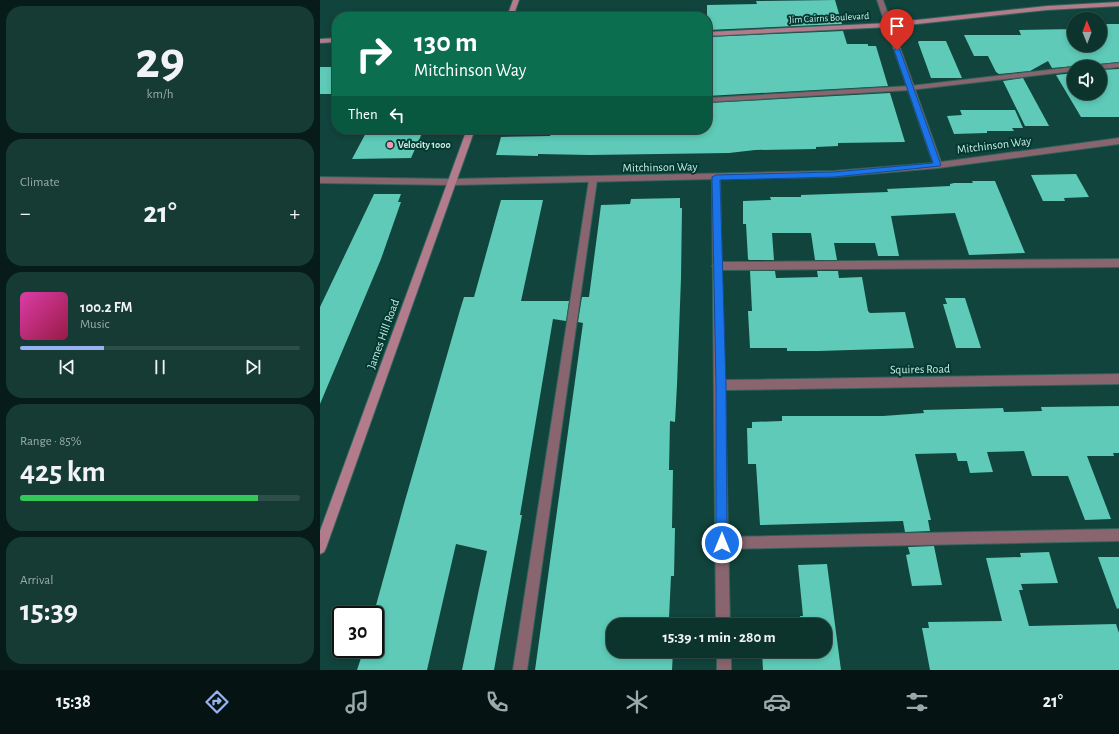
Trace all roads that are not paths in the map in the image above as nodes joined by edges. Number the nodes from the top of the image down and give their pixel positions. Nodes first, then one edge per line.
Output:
1 (516, 0) edge
2 (880, 0) edge
3 (1119, 4) edge
4 (512, 12) edge
5 (889, 25) junction
6 (712, 34) edge
7 (332, 40) edge
8 (320, 41) edge
9 (1119, 65) edge
10 (1107, 66) edge
11 (1067, 70) edge
12 (910, 88) junction
13 (712, 100) edge
14 (469, 134) edge
15 (1119, 141) edge
16 (938, 165) junction
17 (716, 177) junction
18 (320, 180) edge
19 (593, 180) junction
20 (452, 182) junction
21 (1119, 263) edge
22 (717, 266) junction
23 (1119, 379) edge
24 (721, 385) junction
25 (1119, 535) edge
26 (722, 543) junction
27 (320, 548) edge
28 (723, 618) edge
29 (724, 658) edge
30 (520, 670) edge
31 (724, 670) edge

1 - 4 street
2 - 5 street
3 - 5 street, Jim Cairns Boulevard
5 - 6 street, Jim Cairns Boulevard
5 - 12 street
7 - 8 street
9 - 10 street
11 - 12 street
12 - 13 street
12 - 16 street
14 - 20 street, James Hill Road
15 - 16 street, Mitchinson Way
16 - 17 street, Mitchinson Way
17 - 19 street, Mitchinson Way
17 - 22 street
18 - 20 street, Mitchinson Way
19 - 20 street, Mitchinson Way
19 - 30 street
20 - 27 street, James Hill Road
21 - 22 street
22 - 24 street
23 - 24 street, Squires Road
24 - 26 street
25 - 26 street
26 - 28 street
29 - 31 street

